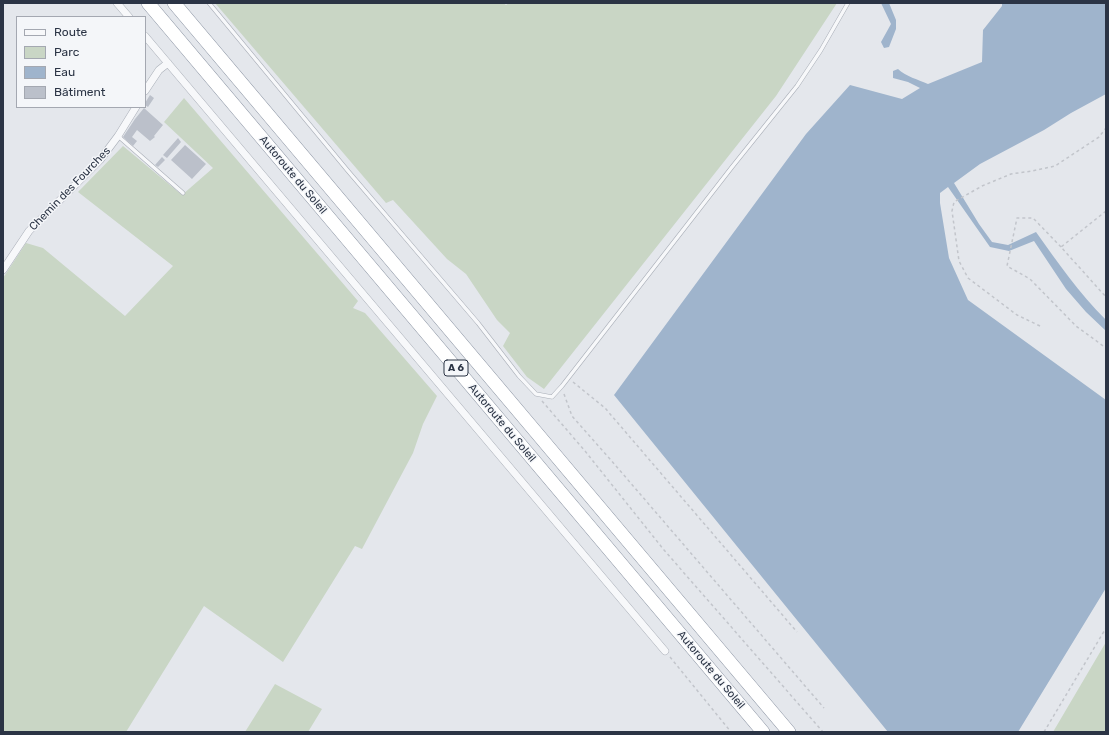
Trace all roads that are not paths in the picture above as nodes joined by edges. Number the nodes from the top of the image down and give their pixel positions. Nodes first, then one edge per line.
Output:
1 (117, 3) edge
2 (148, 3) edge
3 (174, 3) edge
4 (209, 3) edge
5 (848, 3) edge
6 (127, 16) edge
7 (146, 38) edge
8 (164, 66) junction
9 (146, 90) edge
10 (135, 108) edge
11 (118, 136) junction
12 (183, 193) dead end
13 (3, 270) edge
14 (666, 651) road end
15 (763, 732) edge
16 (789, 732) edge

1 - 6 street
2 - 15 highway, Autoroute du Soleil / A 6
3 - 16 highway, Autoroute du Soleil / A 6
4 - 5 lane
7 - 8 street
8 - 9 street
8 - 14 street
10 - 11 street, Chemin des Fourches
11 - 12 lane
11 - 13 street, Chemin des Fourches

